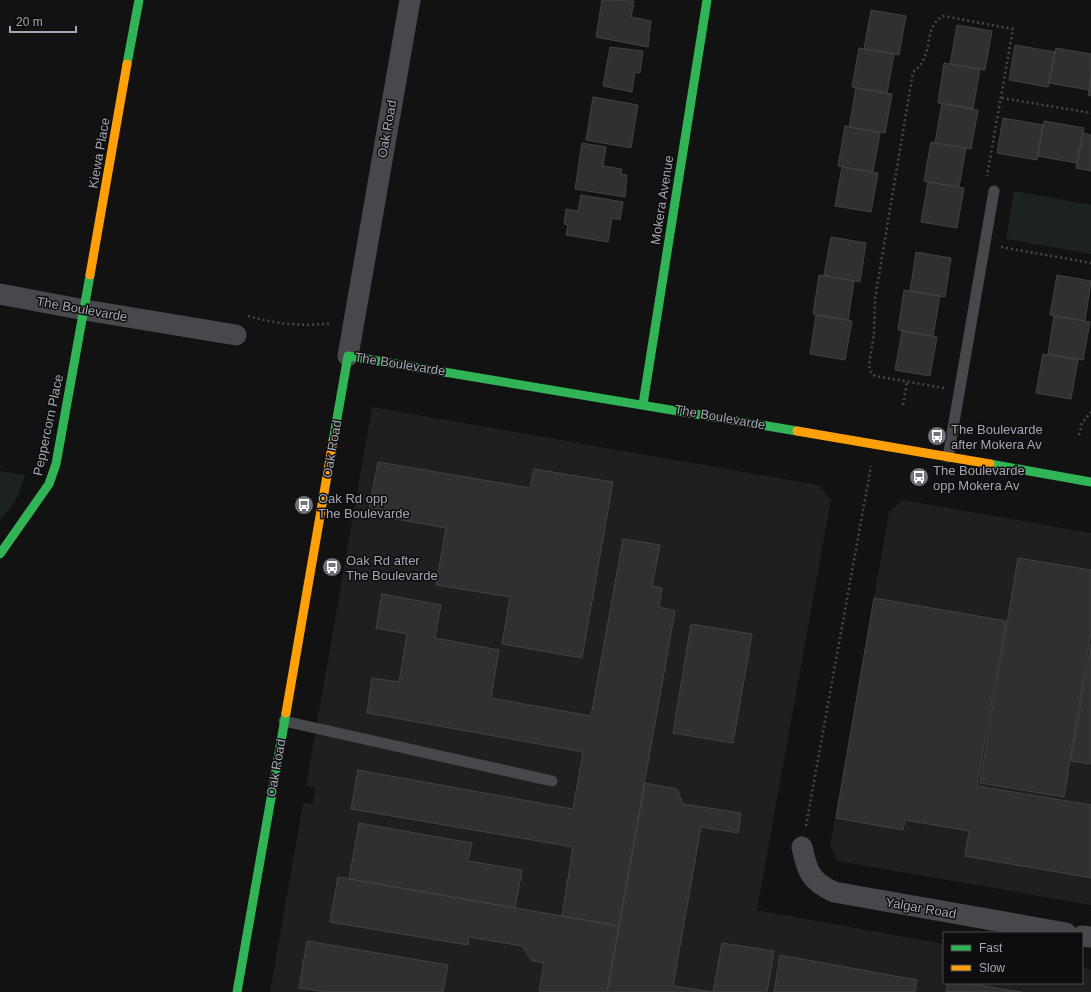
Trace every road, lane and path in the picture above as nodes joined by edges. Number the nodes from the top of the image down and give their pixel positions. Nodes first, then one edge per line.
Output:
1 (139, 0) edge
2 (410, 0) edge
3 (706, 0) edge
4 (1002, 98) junction
5 (1091, 113) edge
6 (990, 163) dead end
7 (994, 191) dead end
8 (986, 244) junction
9 (1091, 263) edge
10 (0, 294) edge
11 (85, 310) junction
12 (354, 320) junction
13 (236, 334) joint
14 (348, 356) junction
15 (907, 382) junction
16 (960, 390) junction
17 (643, 404) junction
18 (903, 405) dead end
19 (1091, 412) edge
20 (1079, 435) dead end
21 (875, 444) junction
22 (948, 457) junction
23 (1091, 482) edge
24 (0, 554) edge
25 (284, 722) junction
26 (552, 781) dead end
27 (802, 847) joint
28 (1060, 932) edge
29 (237, 992) edge

1 - 11 street, Kiewa Place
2 - 12 street, Oak Road
3 - 17 street, Mokera Avenue
4 - 5 path
4 - 6 path
4 - 15 path
7 - 8 lane
8 - 9 path
8 - 16 lane
10 - 11 street, The Boulevarde
11 - 13 street, The Boulevarde
11 - 24 street, Peppercorn Place
12 - 13 path
12 - 14 street, Oak Road
14 - 17 street, The Boulevarde
14 - 25 street, Oak Road
15 - 16 path
15 - 18 path
16 - 22 lane
17 - 21 street, The Boulevarde
19 - 20 path
21 - 22 street, The Boulevarde
21 - 27 path
22 - 23 street, The Boulevarde
25 - 26 lane
25 - 29 street, Oak Road
27 - 28 street, Yalgar Road

